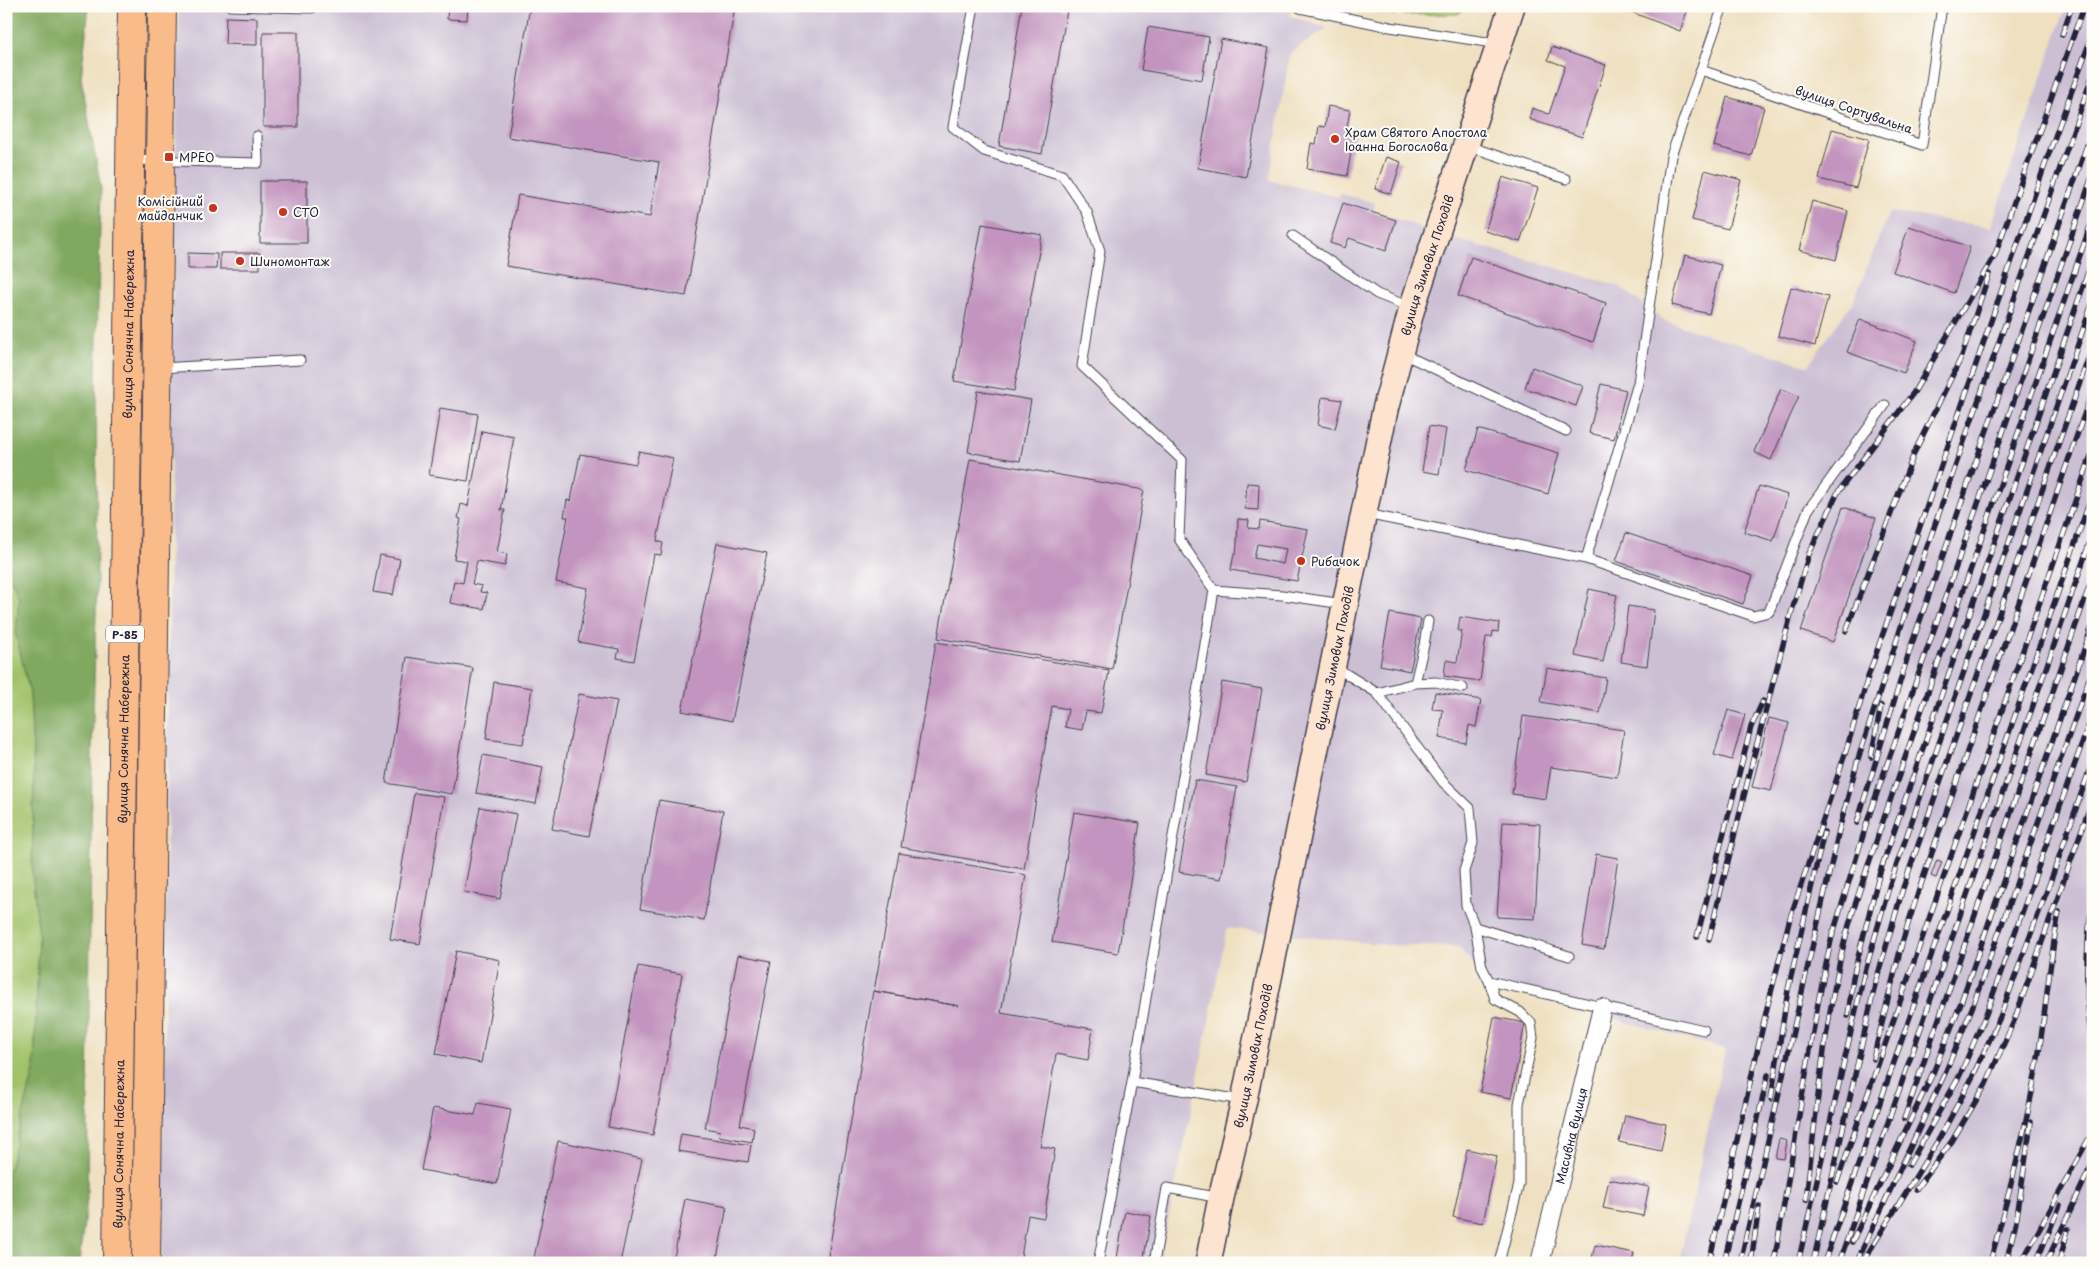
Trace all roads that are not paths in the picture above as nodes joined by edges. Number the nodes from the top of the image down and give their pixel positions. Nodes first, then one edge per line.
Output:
1 (132, 6) edge
2 (162, 6) edge
3 (230, 6) edge
4 (974, 6) edge
5 (1512, 6) edge
6 (1723, 6) edge
7 (1942, 6) edge
8 (312, 8) dead end
9 (1300, 8) dead end
10 (1499, 44) junction
11 (1701, 70) junction
12 (257, 136) dead end
13 (1466, 145) junction
14 (131, 160) junction
15 (161, 160) junction
16 (1566, 178) dead end
17 (1293, 236) dead end
18 (1412, 308) junction
19 (1400, 352) junction
20 (300, 360) dead end
21 (157, 369) junction
22 (1885, 405) dead end
23 (1566, 431) dead end
24 (1364, 514) junction
25 (1586, 559) junction
26 (1214, 590) junction
27 (1345, 605) junction
28 (1428, 620) dead end
29 (1334, 667) junction
30 (1415, 682) junction
31 (1463, 688) dead end
32 (1377, 693) junction
33 (1475, 927) junction
34 (1569, 956) dead end
35 (1489, 981) junction
36 (1602, 1008) junction
37 (1704, 1030) dead end
38 (1132, 1082) junction
39 (1244, 1100) junction
40 (1221, 1198) junction
41 (117, 1263) edge
42 (146, 1263) edge
43 (1098, 1263) edge
44 (1154, 1263) edge
45 (1208, 1263) edge
46 (1499, 1263) edge
47 (1540, 1263) edge

1 - 14 main road, вулиця Сонячна Набережна / Р-85
2 - 15 main road, Р-85
3 - 8 lane
4 - 26 lane
5 - 10 main road, вулиця Зимових Походів
6 - 11 lane
7 - 11 lane, вулиця Сортувальна
9 - 10 lane
10 - 13 main road, вулиця Зимових Походів
11 - 25 lane
12 - 15 lane
13 - 16 lane
13 - 18 main road, вулиця Зимових Походів
14 - 15 lane
14 - 41 main road, вулиця Сонячна Набережна / Р-85
15 - 21 main road, Р-85
17 - 18 lane
18 - 19 main road, вулиця Зимових Походів
19 - 23 lane
19 - 24 main road, вулиця Зимових Походів
20 - 21 lane
21 - 42 main road, Р-85
22 - 25 lane
24 - 25 lane
24 - 27 main road, вулиця Зимових Походів
26 - 27 lane
26 - 38 lane
27 - 29 main road, вулиця Зимових Походів
28 - 30 lane
29 - 32 lane
29 - 39 main road, вулиця Зимових Походів
30 - 31 lane
30 - 32 lane
32 - 33 lane
33 - 34 lane
33 - 35 lane
35 - 36 lane
35 - 46 lane
36 - 37 lane
36 - 47 street, Масивна вулиця
38 - 39 lane
38 - 43 lane
39 - 40 main road, вулиця Зимових Походів
40 - 44 lane
40 - 45 main road, вулиця Зимових Походів

